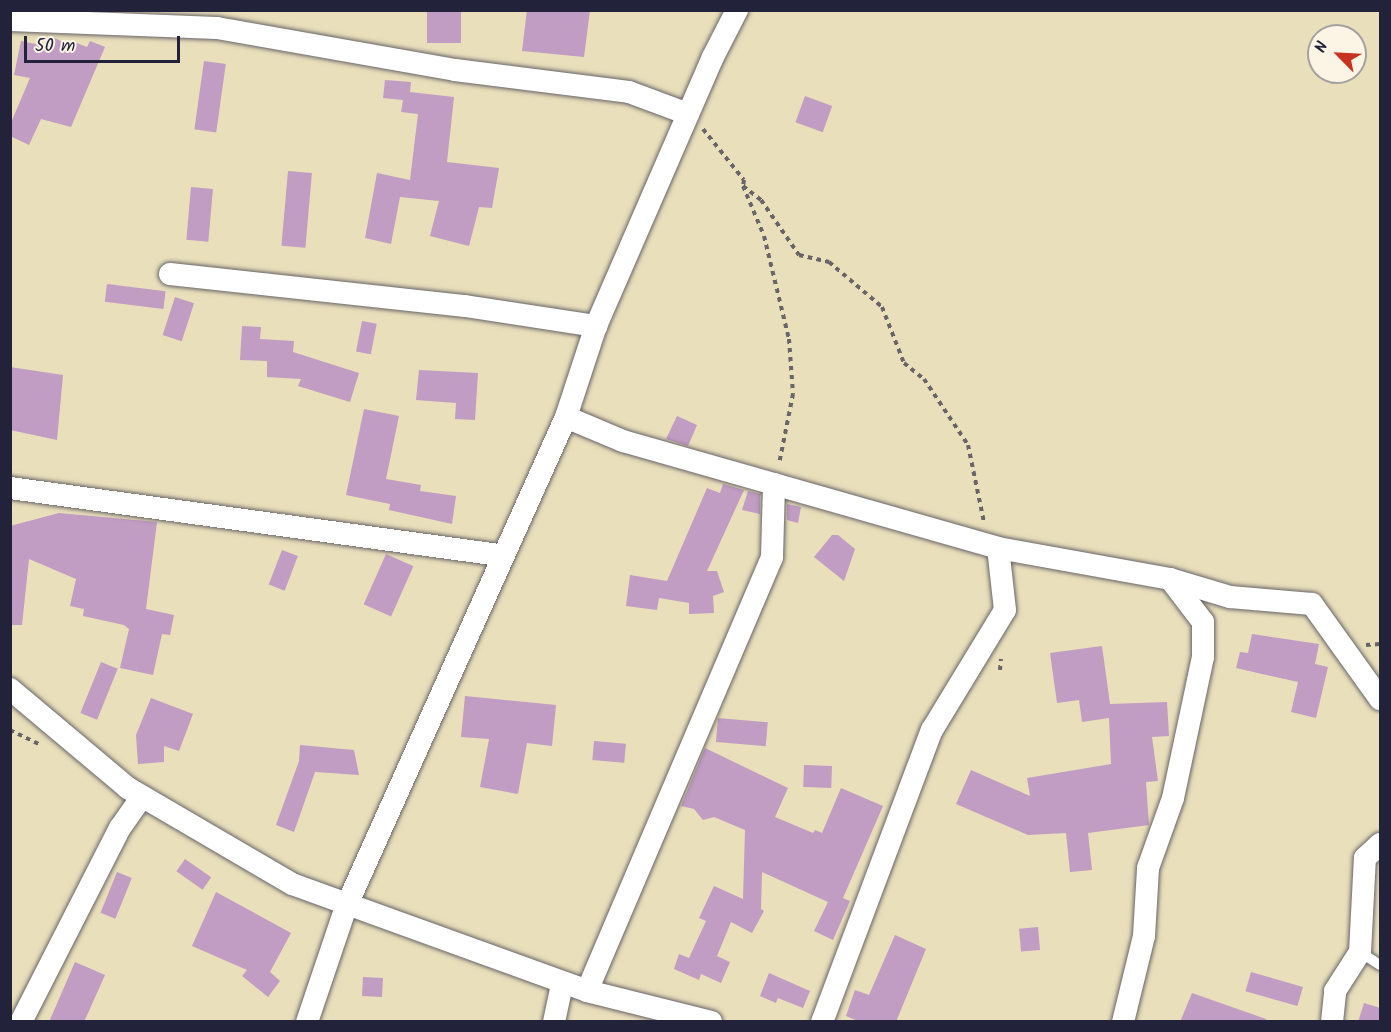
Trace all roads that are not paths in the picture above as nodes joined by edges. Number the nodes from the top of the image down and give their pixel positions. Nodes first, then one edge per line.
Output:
1 (737, 10) edge
2 (217, 19) edge
3 (10, 20) edge
4 (688, 114) junction
5 (171, 274) dead end
6 (596, 326) junction
7 (566, 417) junction
8 (774, 484) junction
9 (10, 488) edge
10 (993, 546) junction
11 (502, 555) junction
12 (1170, 579) junction
13 (10, 689) edge
14 (1380, 699) edge
15 (142, 797) junction
16 (1380, 844) edge
17 (346, 907) junction
18 (1360, 952) junction
19 (1380, 964) edge
20 (562, 983) junction
21 (587, 991) junction
22 (21, 1022) edge
23 (307, 1022) edge
24 (554, 1022) edge
25 (711, 1022) edge
26 (822, 1022) edge
27 (1123, 1022) edge
28 (1332, 1022) edge

1 - 4 street
2 - 3 street
2 - 4 street
4 - 6 street
5 - 6 street
6 - 7 street
7 - 8 street
7 - 11 street
8 - 10 street
8 - 21 street
9 - 11 street
10 - 12 street
10 - 26 street
11 - 17 street
12 - 14 street
12 - 27 street
13 - 15 street
15 - 17 street
15 - 22 street
16 - 18 street
17 - 20 street
17 - 23 street
18 - 19 lane
18 - 28 street
20 - 21 street
20 - 24 street
21 - 25 street

